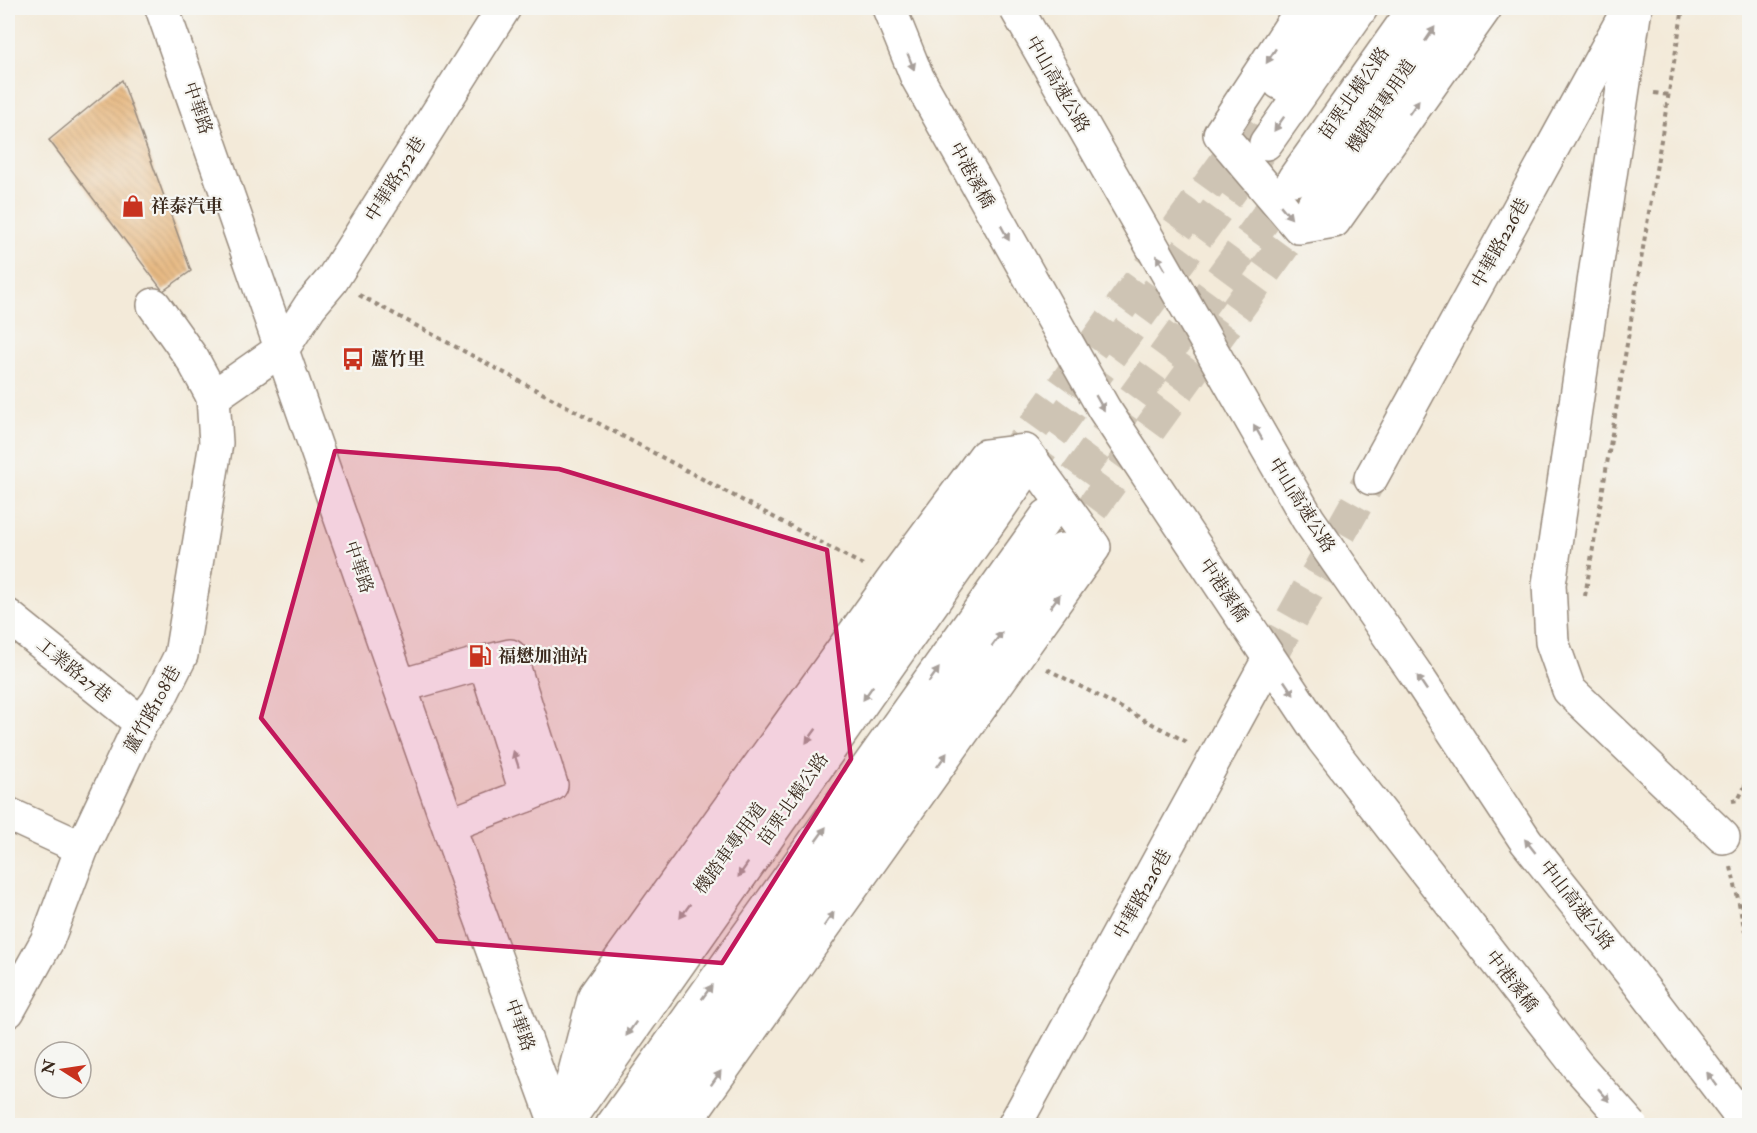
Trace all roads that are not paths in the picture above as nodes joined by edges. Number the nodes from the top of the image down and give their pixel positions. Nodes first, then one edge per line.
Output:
1 (162, 8) edge
2 (504, 8) edge
3 (889, 8) edge
4 (1016, 8) edge
5 (1303, 8) edge
6 (1332, 8) edge
7 (1361, 8) edge
8 (1415, 8) edge
9 (1448, 8) edge
10 (1485, 8) edge
11 (1630, 8) edge
12 (1635, 8) edge
13 (1304, 191) joint
14 (154, 305) dead end
15 (283, 348) junction
16 (213, 397) junction
17 (1014, 471) tunnel mouth
18 (1371, 478) tunnel mouth
19 (1047, 516) tunnel mouth
20 (1062, 550) tunnel mouth
21 (8, 616) edge
22 (1268, 661) tunnel mouth
23 (473, 665) junction
24 (400, 686) junction
25 (141, 723) junction
26 (517, 799) junction
27 (8, 814) edge
28 (449, 825) junction
29 (1724, 837) road end
30 (82, 848) junction
31 (8, 1011) edge
32 (561, 1125) edge
33 (612, 1125) edge
34 (639, 1125) edge
35 (682, 1125) edge
36 (1014, 1125) edge
37 (1631, 1125) edge
38 (1748, 1125) edge

1 - 15 main road, 中華路
2 - 15 main road, 中華路352巷
3 -> 37 main road, 中港溪橋, bridge
38 -> 4 main road, 中山高速公路, bridge
5 -> 10 main road
7 -> 6 main road
8 - 13 main road, 苗栗北橫公路
13 -> 9 main road, 機踏車專用道
11 - 18 main road, 中華路226巷
12 - 29 main road
14 - 16 main road
15 - 16 main road
15 - 24 main road, 中華路
16 - 25 main road, 蘆竹路108巷
17 -> 32 main road, 苗栗北橫公路
33 -> 19 main road
34 -> 20 main road
21 - 25 main road, 工業路27巷
22 - 36 main road, 中華路226巷
23 - 24 main road
26 -> 23 main road
23 - 26 main road
24 - 28 main road, 中華路
25 - 30 main road, 蘆竹路108巷
26 - 28 main road
27 - 30 main road
28 - 32 main road, 中華路
30 - 31 main road, 蘆竹路108巷
35 -> 32 main road

